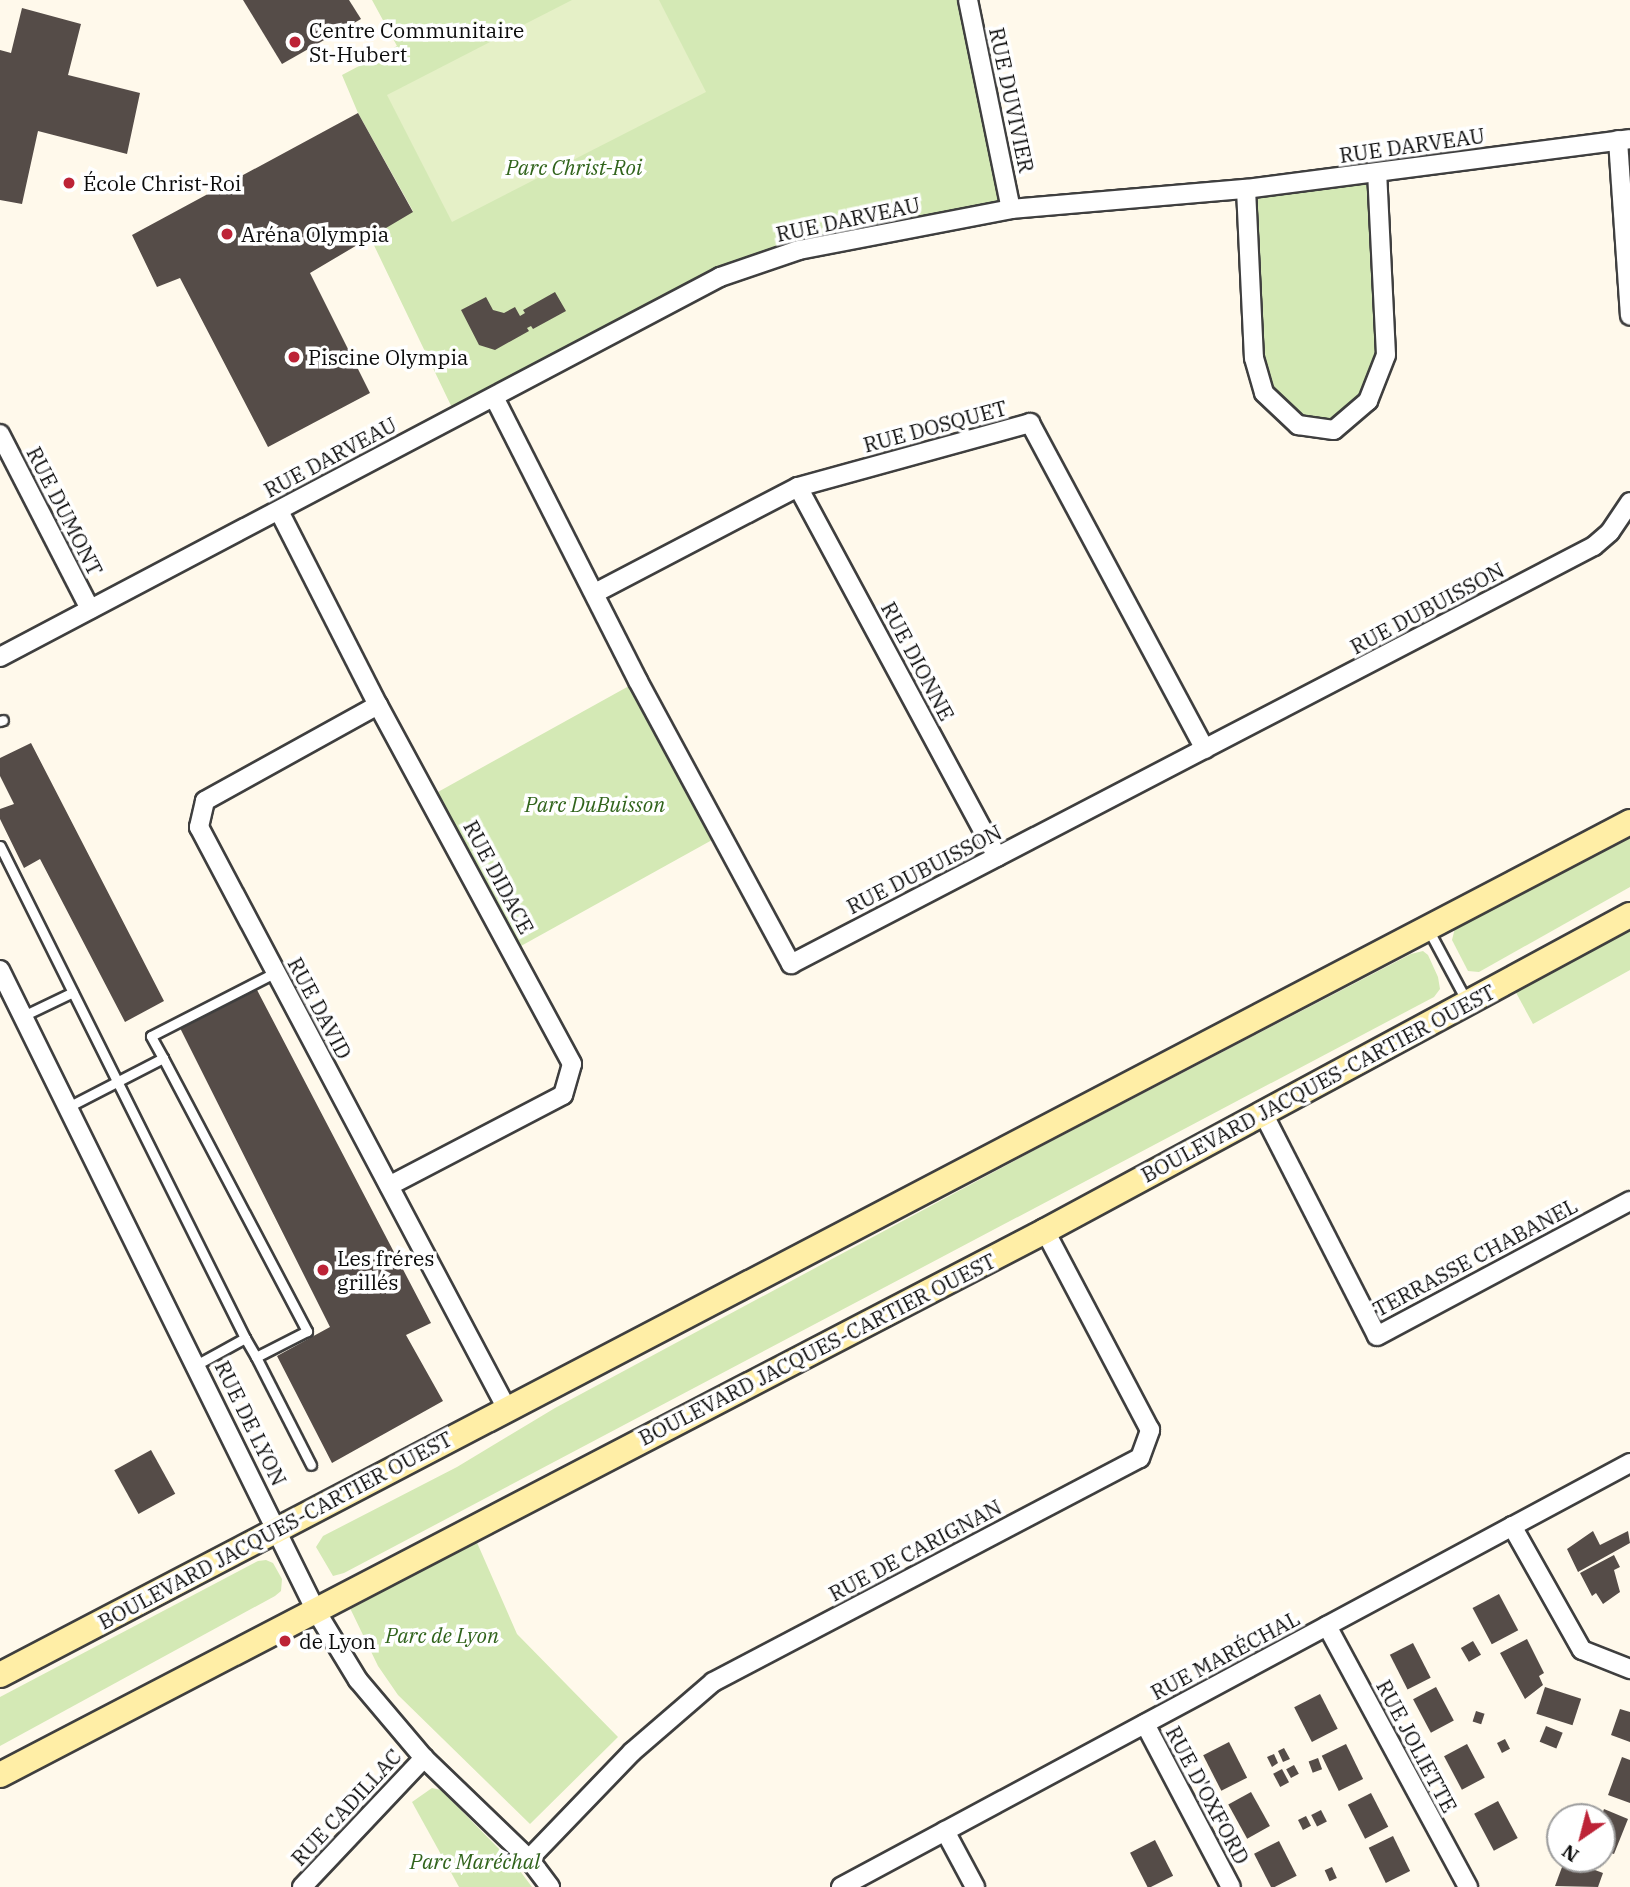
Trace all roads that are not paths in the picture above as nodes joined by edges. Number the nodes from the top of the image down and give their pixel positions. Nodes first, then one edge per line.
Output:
1 (968, 0) edge
2 (1624, 139) edge
3 (1377, 173) junction
4 (1246, 189) junction
5 (1011, 209) junction
6 (1630, 316) edge
7 (494, 397) junction
8 (0, 434) edge
9 (798, 487) junction
10 (1630, 502) edge
11 (279, 510) junction
12 (595, 593) junction
13 (90, 610) junction
14 (0, 657) edge
15 (378, 705) junction
16 (1205, 750) junction
17 (1630, 822) edge
18 (0, 846) edge
19 (997, 857) junction
20 (1630, 915) edge
21 (1428, 927) junction
22 (0, 970) edge
23 (276, 972) junction
24 (73, 992) junction
25 (1467, 1001) junction
26 (23, 1016) junction
27 (163, 1058) junction
28 (119, 1081) junction
29 (68, 1107) junction
30 (1263, 1113) junction
31 (389, 1186) junction
32 (1630, 1201) edge
33 (1045, 1231) junction
34 (245, 1338) junction
35 (256, 1357) junction
36 (196, 1365) junction
37 (508, 1409) junction
38 (1630, 1462) edge
39 (311, 1465) dead end
40 (1512, 1526) junction
41 (278, 1528) junction
42 (316, 1611) junction
43 (1327, 1626) junction
44 (1630, 1669) edge
45 (0, 1675) edge
46 (1144, 1724) junction
47 (424, 1758) junction
48 (0, 1775) edge
49 (945, 1831) junction
50 (528, 1859) junction
51 (302, 1887) edge
52 (550, 1887) edge
53 (841, 1887) edge
54 (975, 1887) edge
55 (1231, 1887) edge
56 (1468, 1887) edge

1 - 5 street, RUE DUVIVIER
2 - 3 street, RUE DARVEAU
2 - 6 street
3 - 4 street, RUE DARVEAU
3 - 4 street
4 - 5 street, RUE DARVEAU
5 - 7 street, RUE DARVEAU
7 - 11 street, RUE DARVEAU
7 - 12 street, RUE DUBUISSON
8 - 13 street, RUE DUMONT
9 - 12 street, RUE DOSQUET
9 - 16 street, RUE DOSQUET
9 - 19 street, RUE DIONNE
10 - 16 street, RUE DUBUISSON
11 - 13 street, RUE DARVEAU
11 - 15 street, RUE DIDACE
12 - 19 street, RUE DUBUISSON
13 - 14 street, RUE DARVEAU
15 - 23 street, RUE DAVID
15 - 31 street, RUE DIDACE
16 - 19 street, RUE DUBUISSON
17 - 21 main road, BOULEVARD JACQUES-CARTIER OUEST
18 - 24 lane
20 - 25 main road, BOULEVARD JACQUES-CARTIER OUEST
21 - 25 lane
21 - 37 main road, BOULEVARD JACQUES-CARTIER OUEST
22 - 26 street, RUE DE LYON
23 - 27 lane
23 - 31 street, RUE DAVID
24 - 26 lane
24 - 28 lane
25 - 30 main road, BOULEVARD JACQUES-CARTIER OUEST
26 - 29 street, RUE DE LYON
27 - 28 lane
27 - 35 lane
28 - 29 lane
28 - 34 lane
29 - 36 street, RUE DE LYON
30 - 32 street, TERRASSE CHABANEL
30 - 33 main road, BOULEVARD JACQUES-CARTIER OUEST
31 - 37 street, RUE DAVID
33 - 42 main road, BOULEVARD JACQUES-CARTIER OUEST
33 - 50 street, RUE DE CARIGNAN
34 - 35 lane
34 - 36 lane
35 - 39 lane
36 - 41 street, RUE DE LYON
37 - 41 main road, BOULEVARD JACQUES-CARTIER OUEST
38 - 40 street, RUE MARÉCHAL
40 - 43 street, RUE MARÉCHAL
40 - 44 street
41 - 42 street, RUE DE LYON
41 - 45 main road, BOULEVARD JACQUES-CARTIER OUEST
42 - 47 street, RUE DE LYON
42 - 48 main road, BOULEVARD JACQUES-CARTIER OUEST
43 - 46 street, RUE MARÉCHAL
43 - 56 street, RUE JOLIETTE
46 - 49 street, RUE MARÉCHAL
46 - 55 street, RUE D'OXFORD
47 - 50 street, RUE DE LYON
47 - 51 street, RUE CADILLAC
49 - 53 street, RUE MARÉCHAL
49 - 54 street
50 - 52 street, RUE DE LYON

